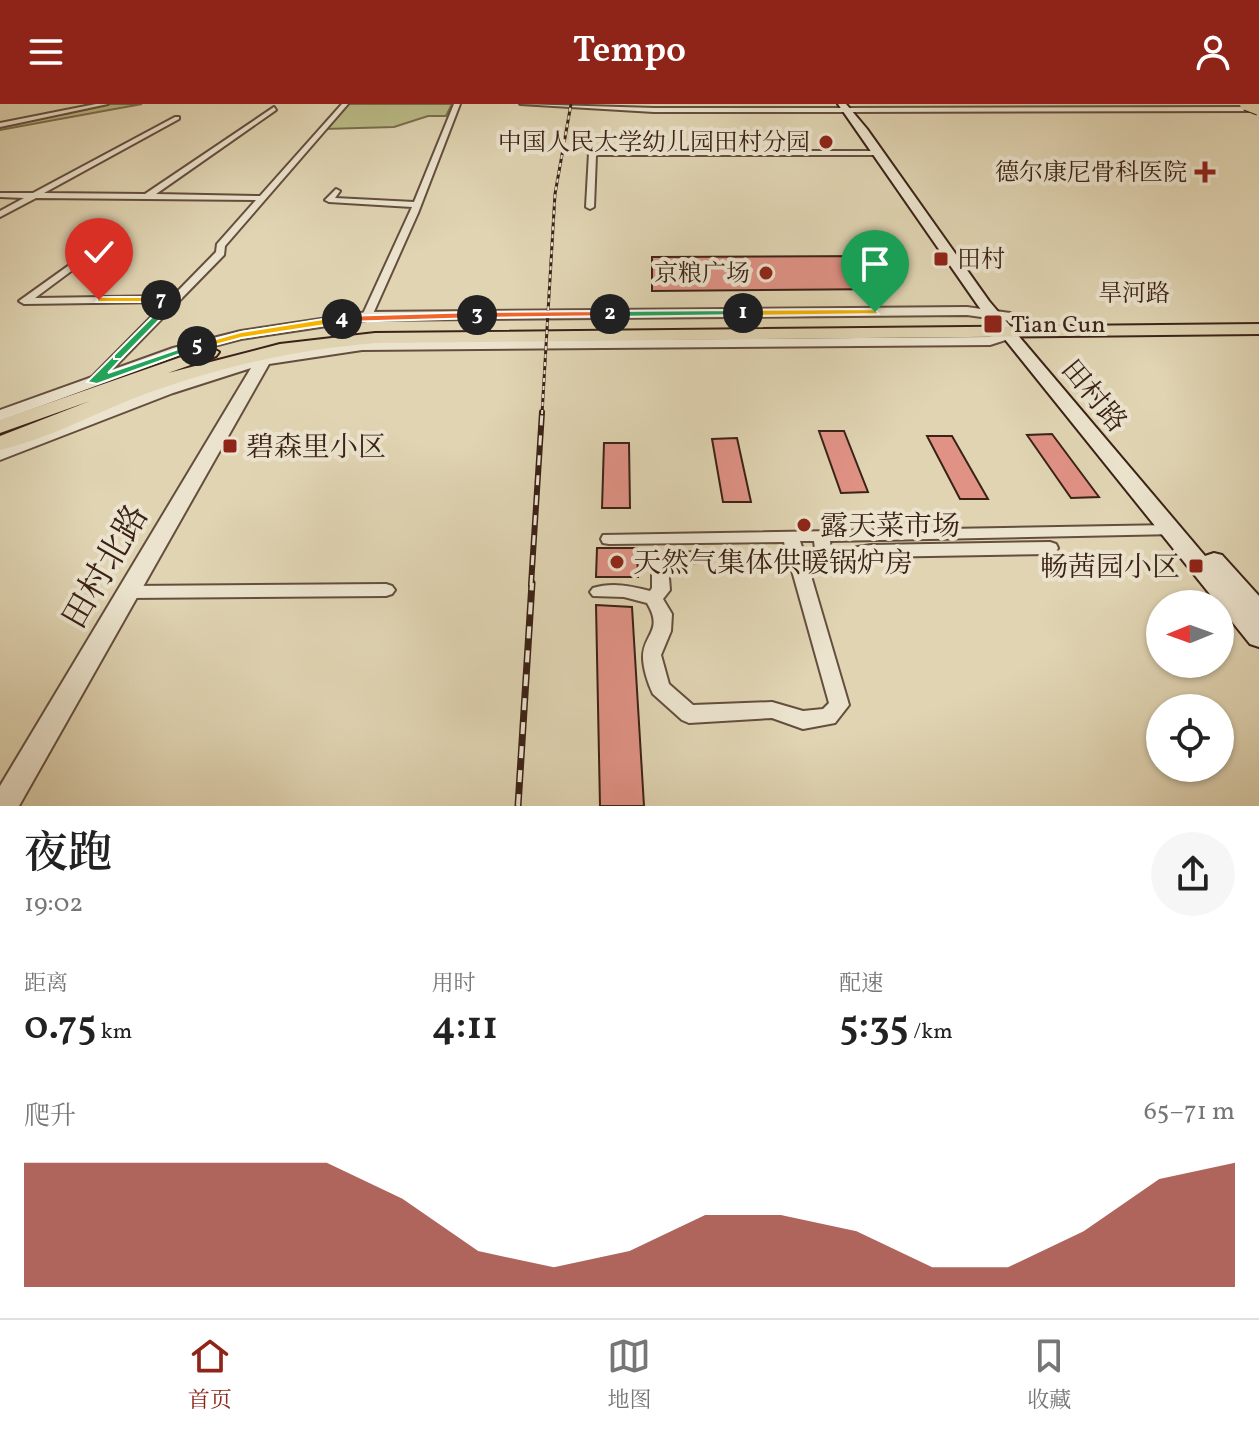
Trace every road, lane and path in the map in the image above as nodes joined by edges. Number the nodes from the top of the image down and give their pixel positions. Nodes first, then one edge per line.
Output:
1 (105, 104) edge
2 (345, 104) edge
3 (457, 104) edge
4 (523, 104) edge
5 (1240, 104) edge
6 (849, 107) edge
7 (1255, 108) edge
8 (274, 109) dead end
9 (177, 118) dead end
10 (0, 125) edge
11 (879, 153) junction
12 (336, 191) dead end
13 (0, 195) edge
14 (35, 196) junction
15 (148, 196) junction
16 (261, 198) junction
17 (417, 205) junction
18 (590, 207) dead end
19 (0, 214) edge
20 (75, 264) dead end
21 (175, 299) junction
22 (783, 312) junction
23 (367, 316) junction
24 (1259, 316) edge
25 (1005, 325) junction
26 (856, 326) junction
27 (1259, 329) edge
28 (784, 342) junction
29 (263, 361) junction
30 (93, 382) junction
31 (0, 416) edge
32 (0, 427) edge
33 (62, 431) junction
34 (0, 446) edge
35 (0, 455) edge
36 (1171, 530) junction
37 (790, 536) junction
38 (821, 536) junction
39 (609, 539) dead end
40 (1050, 548) dead end
41 (694, 558) dead end
42 (824, 558) junction
43 (798, 561) junction
44 (386, 590) dead end
45 (129, 592) junction
46 (599, 592) dead end
47 (653, 598) junction
48 (1259, 613) edge
49 (1259, 637) edge
50 (4, 806) edge

1 - 10 street
2 - 16 street
3 - 17 street
4 - 6 street
5 - 7 main road
6 - 7 street
6 - 11 main road, 田村路
6 - 25 main road, 田村路
8 - 15 street
9 - 14 street
11 - 18 street
11 - 25 main road, 田村路
12 - 17 street
13 - 14 street
14 - 15 street
14 - 19 street
15 - 16 street
16 - 21 street
17 - 23 street
20 - 21 street
21 - 30 street
22 - 23 street, 旱河路
22 - 25 street, 旱河路
22 - 26 street
23 - 30 street, 旱河路
24 - 25 main road, 旱河路
25 - 26 main road, 旱河路
25 - 27 main road, 旱河路
25 - 28 street, 旱河路
25 - 36 main road, 田村路
25 - 48 main road, 田村路
26 - 28 street
26 - 32 main road, 旱河路
26 - 34 main road, 旱河路
28 - 29 street, 旱河路
29 - 33 street, 旱河路
29 - 45 street, 田村北路
30 - 31 street, 旱河路
33 - 34 street
33 - 35 street, 旱河路
36 - 38 street
36 - 49 main road, 田村路
37 - 38 street
37 - 39 street
37 - 43 street
38 - 42 street
40 - 42 street
41 - 47 street
42 - 43 street
43 - 47 street
44 - 45 street
45 - 50 street, 田村北路
46 - 47 street

